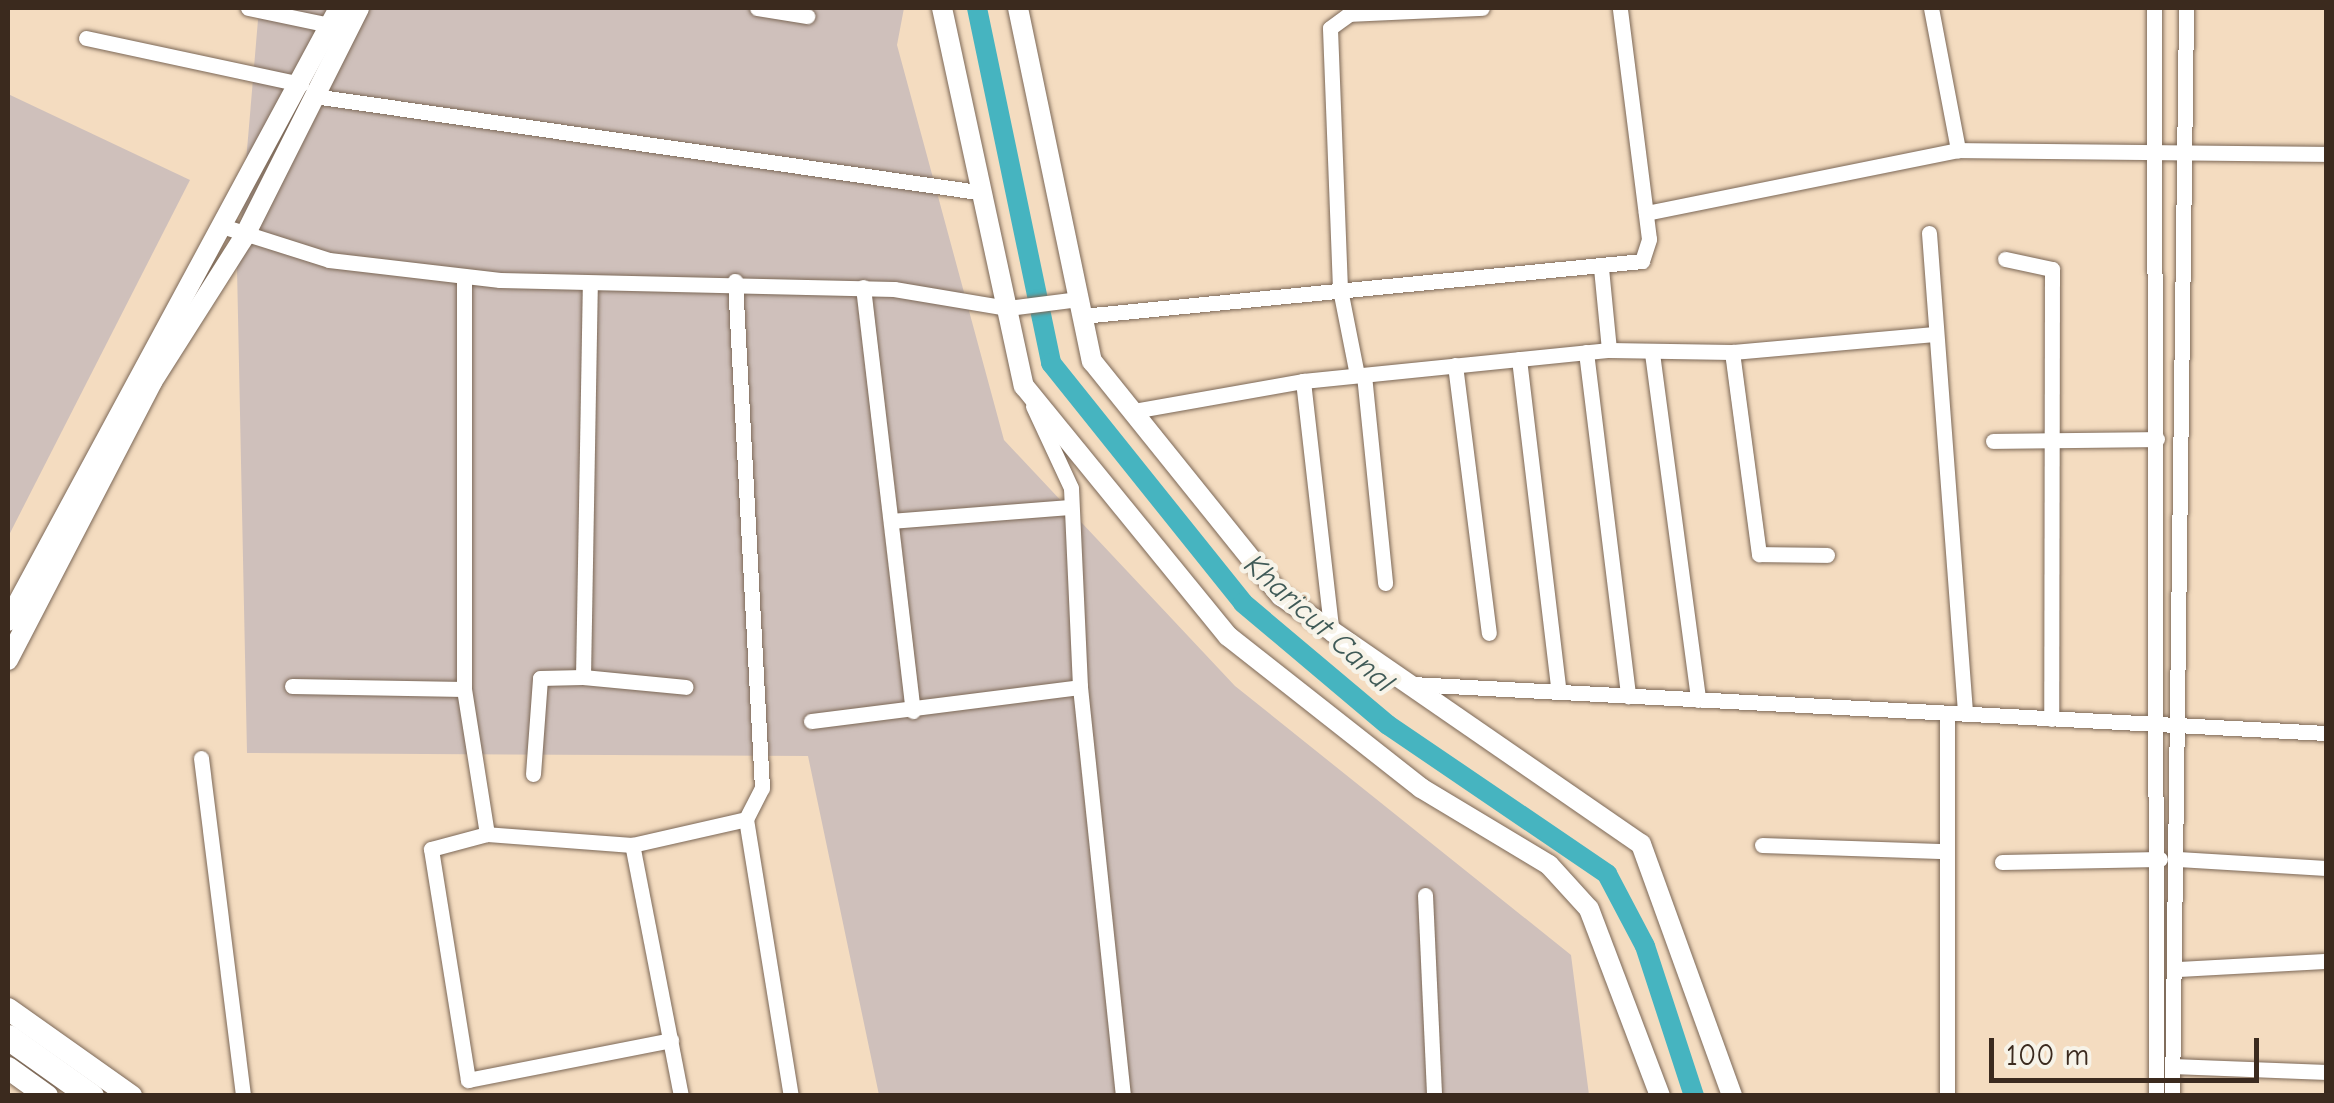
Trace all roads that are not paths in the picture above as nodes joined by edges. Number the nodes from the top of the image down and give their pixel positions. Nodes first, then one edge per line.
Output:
1 (248, 8) edge
2 (359, 8) edge
3 (757, 8) edge
4 (942, 8) edge
5 (1018, 8) edge
6 (1482, 8) edge
7 (1620, 8) edge
8 (1931, 8) edge
9 (2154, 8) edge
10 (2186, 8) edge
11 (335, 16) edge
12 (807, 16) dead end
13 (86, 38) dead end
14 (307, 90) junction
15 (1958, 150) junction
16 (2180, 153) junction
17 (2156, 154) junction
18 (2326, 154) edge
19 (978, 192) junction
20 (1646, 213) junction
21 (222, 226) junction
22 (1929, 233) dead end
23 (244, 237) junction
24 (2004, 260) dead end
25 (1601, 268) junction
26 (464, 276) junction
27 (735, 281) junction
28 (590, 284) junction
29 (862, 288) junction
30 (1347, 296) junction
31 (1078, 304) junction
32 (1010, 308) junction
33 (1934, 334) junction
34 (1609, 350) junction
35 (1586, 352) junction
36 (1732, 352) junction
37 (1652, 353) junction
38 (1519, 359) junction
39 (1455, 366) junction
40 (1360, 375) junction
41 (1303, 381) junction
42 (1024, 386) junction
43 (1132, 411) junction
44 (2157, 439) junction
45 (2052, 440) junction
46 (1993, 441) dead end
47 (1068, 507) junction
48 (890, 522) junction
49 (1827, 554) dead end
50 (1386, 583) dead end
51 (8, 621) edge
52 (1489, 633) dead end
53 (1332, 634) junction
54 (8, 660) edge
55 (583, 677) junction
56 (1399, 684) junction
57 (292, 686) dead end
58 (686, 687) dead end
59 (1080, 687) junction
60 (464, 689) junction
61 (1559, 692) junction
62 (1628, 696) junction
63 (1698, 700) junction
64 (913, 711) junction
65 (1947, 714) junction
66 (1965, 714) junction
67 (2050, 718) junction
68 (811, 721) dead end
69 (2166, 725) junction
70 (2326, 734) edge
71 (201, 758) dead end
72 (532, 774) dead end
73 (746, 819) junction
74 (487, 834) junction
75 (632, 844) junction
76 (1762, 845) dead end
77 (1947, 851) junction
78 (2160, 859) junction
79 (2178, 859) junction
80 (2002, 862) dead end
81 (2326, 868) edge
82 (1425, 895) dead end
83 (2326, 961) edge
84 (2178, 969) junction
85 (8, 1009) edge
86 (8, 1037) edge
87 (671, 1040) junction
88 (2172, 1066) junction
89 (8, 1068) edge
90 (2326, 1072) edge
91 (47, 1096) edge
92 (91, 1096) edge
93 (131, 1096) edge
94 (242, 1096) edge
95 (682, 1096) edge
96 (791, 1096) edge
97 (1123, 1096) edge
98 (1434, 1096) edge
99 (1660, 1096) edge
100 (1732, 1096) edge
101 (1947, 1096) edge
102 (2156, 1096) edge
103 (2172, 1096) edge

1 - 11 street
2 - 14 street
3 - 12 street
4 - 19 street
5 - 31 street
6 - 30 street
7 - 20 street
8 - 15 street
9 - 17 street
10 - 16 street
11 - 14 street
13 - 14 street
14 - 19 street
14 - 21 street
14 - 23 street
15 - 17 street
15 - 20 street
16 - 17 street
16 - 18 street
16 - 69 street
17 - 44 street
19 - 32 street
20 - 25 street
21 - 23 street
21 - 51 street
22 - 33 street
23 - 26 street
23 - 54 street
24 - 45 street
25 - 30 street
25 - 34 street
26 - 28 street
26 - 60 street
27 - 28 street
27 - 29 street
27 - 73 street
28 - 55 street
29 - 32 street
29 - 48 street
30 - 31 street
30 - 40 street
31 - 32 street
31 - 43 street
32 - 42 street
33 - 36 street
33 - 66 street
34 - 35 street
34 - 37 street
35 - 38 street
35 - 62 street
36 - 37 street
36 - 49 street
37 - 63 street
38 - 39 street
38 - 61 street
39 - 40 street
39 - 52 street
40 - 41 street
40 - 50 street
41 - 43 street
41 - 53 street
42 - 47 street
42 - 99 street
43 - 53 street
44 - 45 street
44 - 69 street
45 - 46 street
45 - 67 street
47 - 48 street
47 - 59 street
48 - 64 street
53 - 56 street
55 - 58 street
55 - 72 street
56 - 61 street
56 - 100 street
57 - 60 street
59 - 64 street
59 - 97 street
60 - 74 street
61 - 62 street
62 - 63 street
63 - 65 street
64 - 68 street
65 - 66 street
65 - 77 street
66 - 67 street
67 - 69 street
69 - 70 street
69 - 78 street
69 - 79 street
71 - 94 street
73 - 75 street
73 - 96 street
74 - 75 street
74 - 87 street
75 - 87 street
76 - 77 street
77 - 101 street
78 - 80 street
78 - 102 street
79 - 81 street
79 - 84 street
82 - 98 street
83 - 84 street
84 - 88 street
85 - 93 main road
86 - 92 main road
87 - 95 street
88 - 90 street
88 - 103 street
89 - 91 main road

